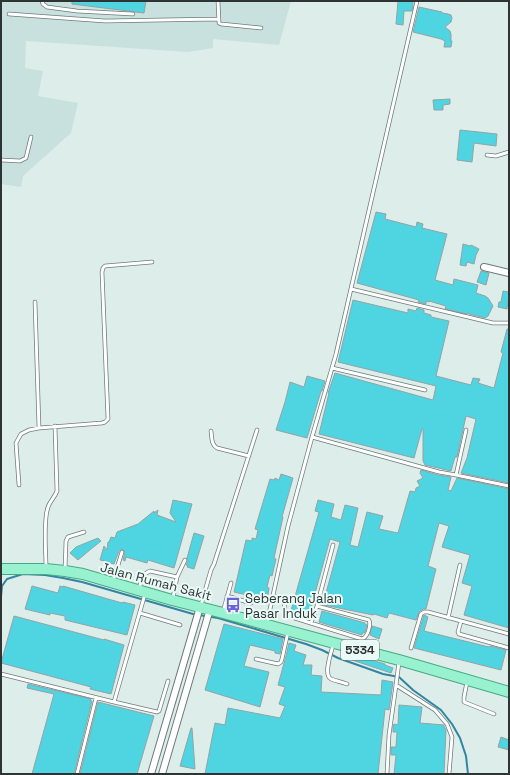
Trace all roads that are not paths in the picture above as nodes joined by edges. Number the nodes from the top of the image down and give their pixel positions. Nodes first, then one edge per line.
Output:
1 (42, 1) edge
2 (218, 1) edge
3 (417, 1) edge
4 (8, 14) dead end
5 (133, 14) dead end
6 (218, 19) junction
7 (261, 28) dead end
8 (31, 137) dead end
9 (509, 152) edge
10 (487, 155) dead end
11 (1, 160) edge
12 (152, 262) dead end
13 (484, 267) dead end
14 (509, 272) edge
15 (350, 289) junction
16 (35, 302) dead end
17 (509, 323) edge
18 (332, 368) junction
19 (425, 390) dead end
20 (55, 426) junction
21 (39, 428) junction
22 (257, 430) dead end
23 (466, 430) dead end
24 (211, 431) dead end
25 (312, 437) junction
26 (248, 456) junction
27 (456, 474) junction
28 (19, 485) dead end
29 (509, 486) edge
30 (84, 532) dead end
31 (333, 545) dead end
32 (122, 552) dead end
33 (185, 560) dead end
34 (460, 565) dead end
35 (1, 569) edge
36 (46, 569) junction
37 (65, 571) junction
38 (177, 577) junction
39 (112, 582) junction
40 (231, 583) dead end
41 (143, 595) junction
42 (227, 596) junction
43 (273, 596) junction
44 (172, 600) junction
45 (251, 603) dead end
46 (317, 606) junction
47 (223, 612) junction
48 (140, 613) junction
49 (199, 613) junction
50 (209, 615) junction
51 (448, 618) junction
52 (461, 621) junction
53 (311, 623) junction
54 (266, 624) junction
55 (180, 625) dead end
56 (509, 634) edge
57 (288, 636) junction
58 (333, 647) junction
59 (411, 648) dead end
60 (509, 648) edge
61 (256, 659) dead end
62 (399, 665) junction
63 (1, 674) edge
64 (467, 680) junction
65 (168, 681) dead end
66 (347, 684) dead end
67 (396, 684) junction
68 (509, 692) edge
69 (96, 698) junction
70 (114, 702) junction
71 (494, 714) dead end
72 (77, 774) edge
73 (151, 774) edge
74 (162, 774) edge
75 (387, 774) edge
76 (449, 774) edge

1 - 5 lane
2 - 6 lane
3 - 15 lane
4 - 6 lane
6 - 7 lane
8 - 11 lane
9 - 10 lane
12 - 20 lane
13 - 14 street
15 - 17 lane
15 - 18 lane
16 - 21 lane
18 - 19 lane
18 - 25 lane
20 - 21 lane
20 - 36 lane
21 - 28 lane
22 - 26 lane
23 - 27 lane
24 - 26 lane
25 - 27 lane
25 - 43 lane
26 - 49 lane
27 - 29 lane
30 - 37 lane
31 - 46 lane
32 - 39 lane
33 - 38 lane
34 - 51 lane
35 - 36 main road, Jalan Rumah Sakit / 5334
36 - 37 main road, Jalan Rumah Sakit / 5334
37 - 39 main road, Jalan Rumah Sakit / 5334
38 - 41 lane
38 - 44 lane
39 - 41 main road, Jalan Rumah Sakit / 5334
40 - 42 lane
41 - 44 main road, Jalan Rumah Sakit / 5334
41 - 48 lane
42 - 45 lane
42 - 47 lane
43 - 53 lane
43 - 54 lane
44 - 49 main road, Jalan Rumah Sakit / 5334
46 - 53 lane
46 - 53 lane
47 - 50 main road, Jalan Rumah Sakit / 5334
47 - 54 main road, Jalan Rumah Sakit / 5334
48 - 55 lane
48 - 70 lane
49 - 50 main road, Jalan Rumah Sakit / 5334
49 - 73 street
50 - 74 street
51 - 52 lane
51 - 59 lane
52 - 56 lane
52 - 60 lane
54 - 57 main road, Jalan Rumah Sakit / 5334
57 - 58 main road, Jalan Rumah Sakit / 5334
57 - 61 lane
58 - 62 main road, Jalan Rumah Sakit / 5334
58 - 66 lane
62 - 64 main road, Jalan Rumah Sakit / 5334
62 - 67 lane
63 - 69 lane
64 - 68 main road, Jalan Rumah Sakit / 5334
64 - 71 lane
65 - 70 lane
67 - 75 lane
67 - 76 lane
69 - 70 lane
69 - 72 lane

